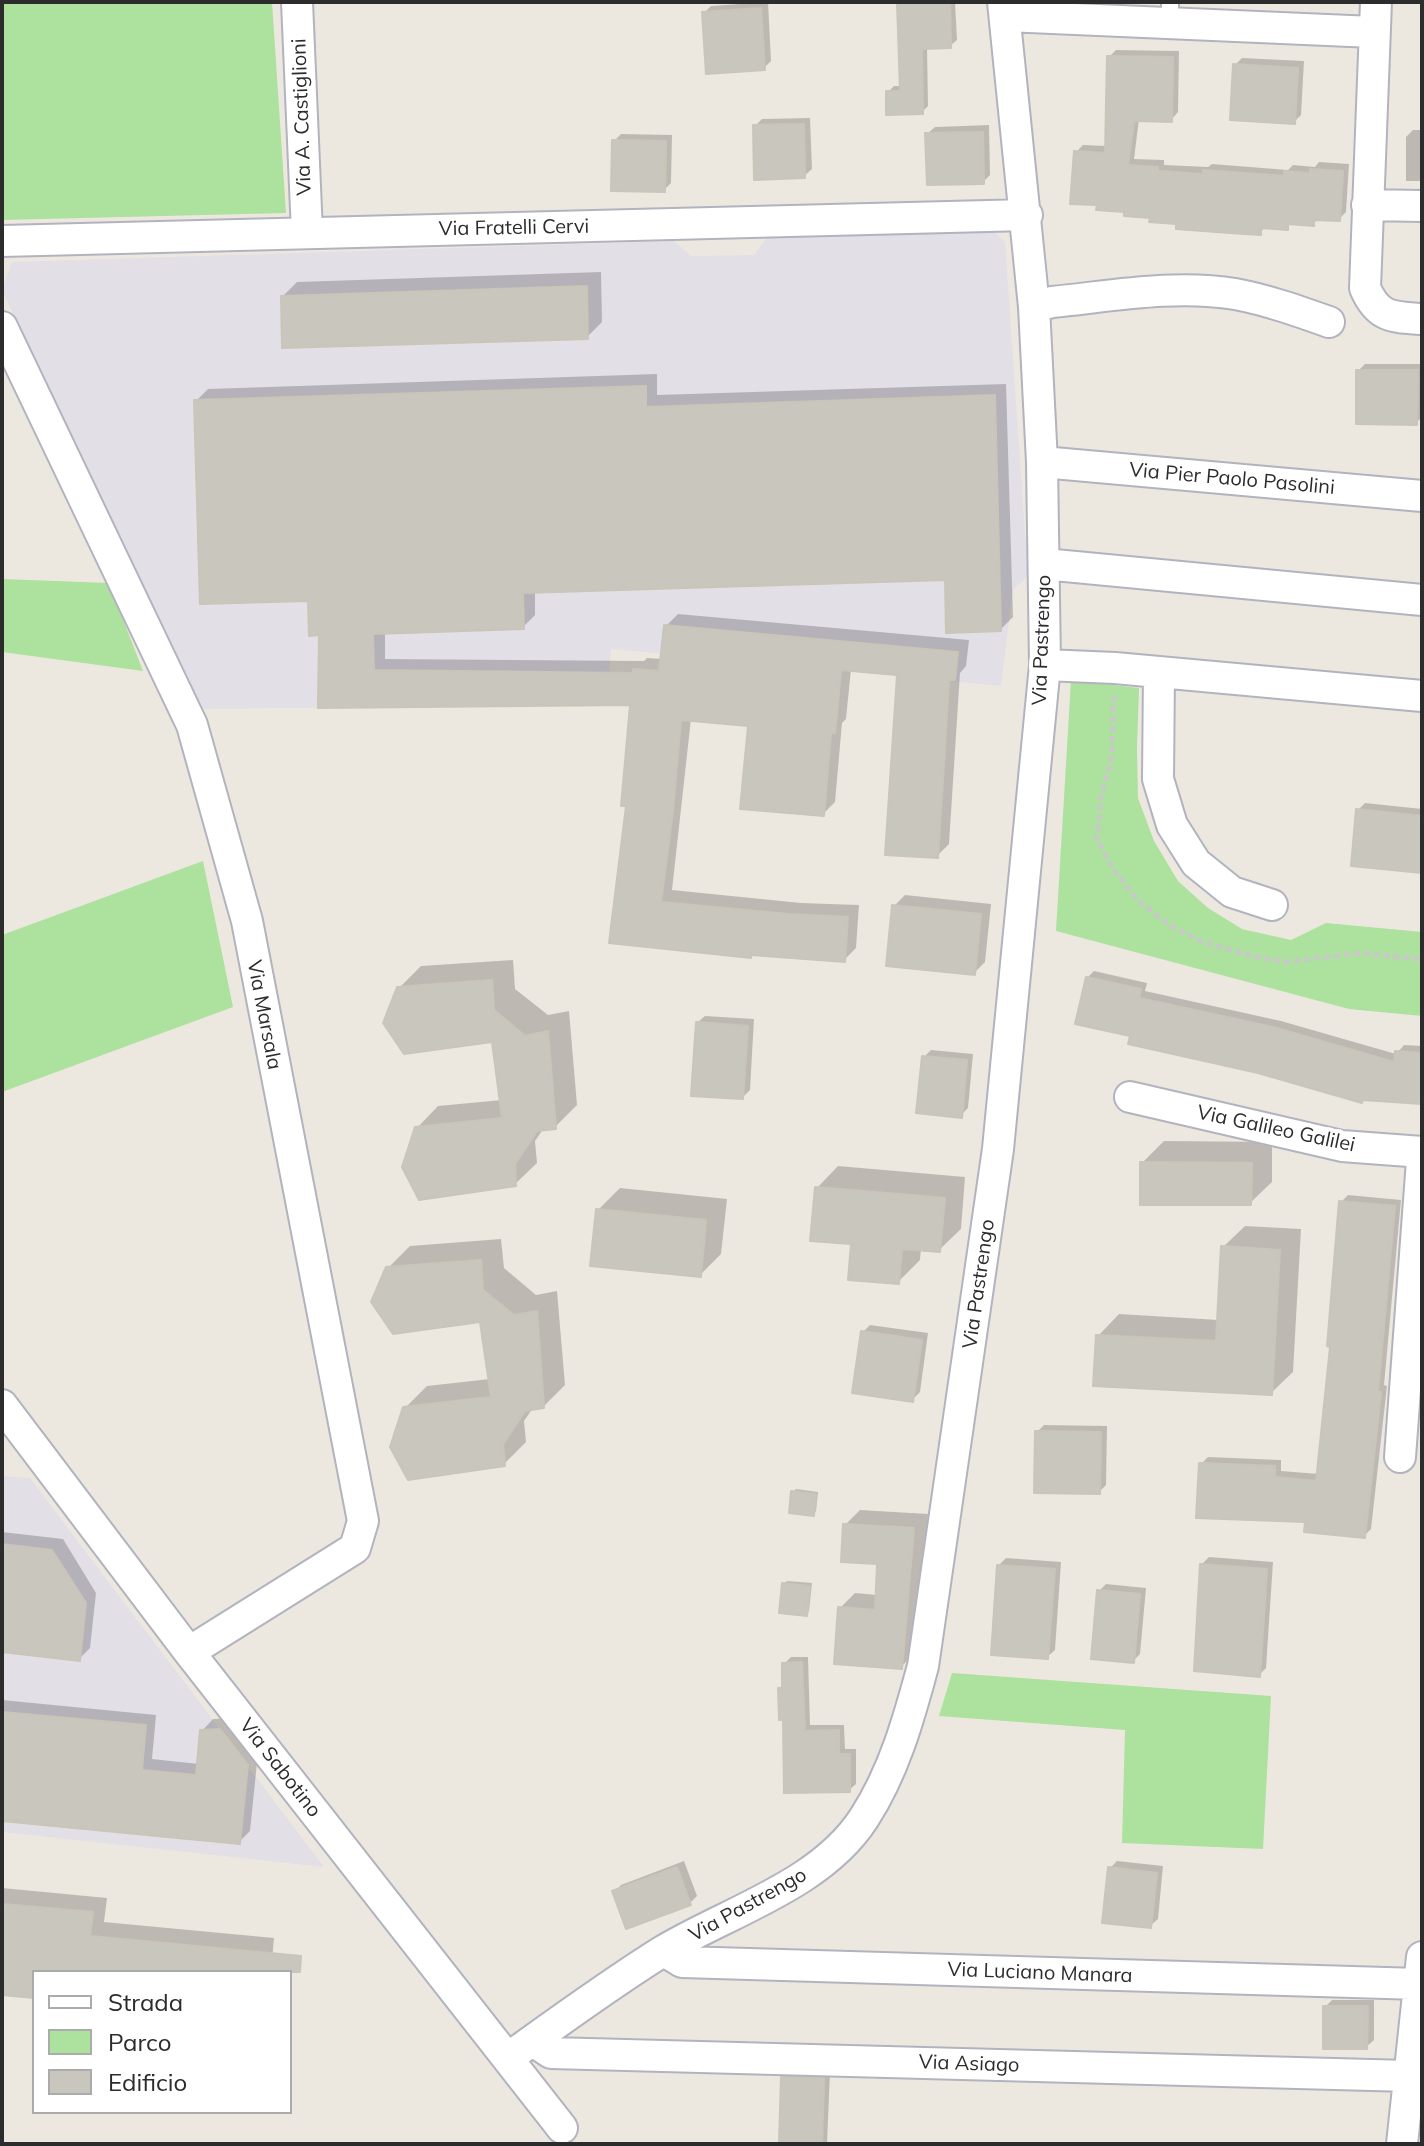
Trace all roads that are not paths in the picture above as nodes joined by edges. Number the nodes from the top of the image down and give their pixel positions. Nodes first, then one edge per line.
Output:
1 (297, 2) edge
2 (1376, 2) edge
3 (1004, 9) edge
4 (1170, 13) edge
5 (1373, 32) junction
6 (1367, 205) junction
7 (1422, 206) edge
8 (1027, 215) junction
9 (307, 233) junction
10 (2, 241) edge
11 (1034, 307) junction
12 (1422, 319) edge
13 (1329, 322) dead end
14 (2, 327) edge
15 (1042, 462) junction
16 (1422, 496) edge
17 (1044, 564) junction
18 (1422, 600) edge
19 (1045, 665) junction
20 (1159, 672) junction
21 (1422, 696) edge
22 (1272, 905) dead end
23 (1130, 1097) dead end
24 (1422, 1152) edge
25 (1422, 1160) edge
26 (2, 1405) edge
27 (1400, 1457) dead end
28 (189, 1652) junction
29 (664, 1951) junction
30 (1420, 1970) edge
31 (533, 2041) junction
32 (508, 2058) junction
33 (1409, 2076) junction
34 (568, 2139) edge
35 (1402, 2144) edge

1 - 9 street, Via A. Castiglioni
2 - 5 street
3 - 4 street
3 - 8 street, Via Pastrengo
4 - 5 street
5 - 6 street
6 - 7 street
6 - 12 street
8 - 9 street, Via Fratelli Cervi
8 - 11 street, Via Pastrengo
9 - 10 street, Via Fratelli Cervi
11 - 13 street
11 - 15 street, Via Pastrengo
14 - 28 street, Via Marsala
15 - 16 street, Via Pier Paolo Pasolini
15 - 17 street, Via Pastrengo
17 - 18 street
17 - 19 street, Via Pastrengo
19 - 20 street
19 - 29 street, Via Pastrengo
20 - 21 street
20 - 22 street
23 - 24 street, Via Galileo Galilei
25 - 27 street
26 - 28 street, Via Sabotino
28 - 32 street, Via Sabotino
29 - 30 street, Via Luciano Manara
29 - 31 street, Via Pastrengo
30 - 33 street
31 - 32 street, Via Pastrengo
31 - 33 street, Via Asiago
32 - 34 street, Via Sabotino
33 - 35 street

